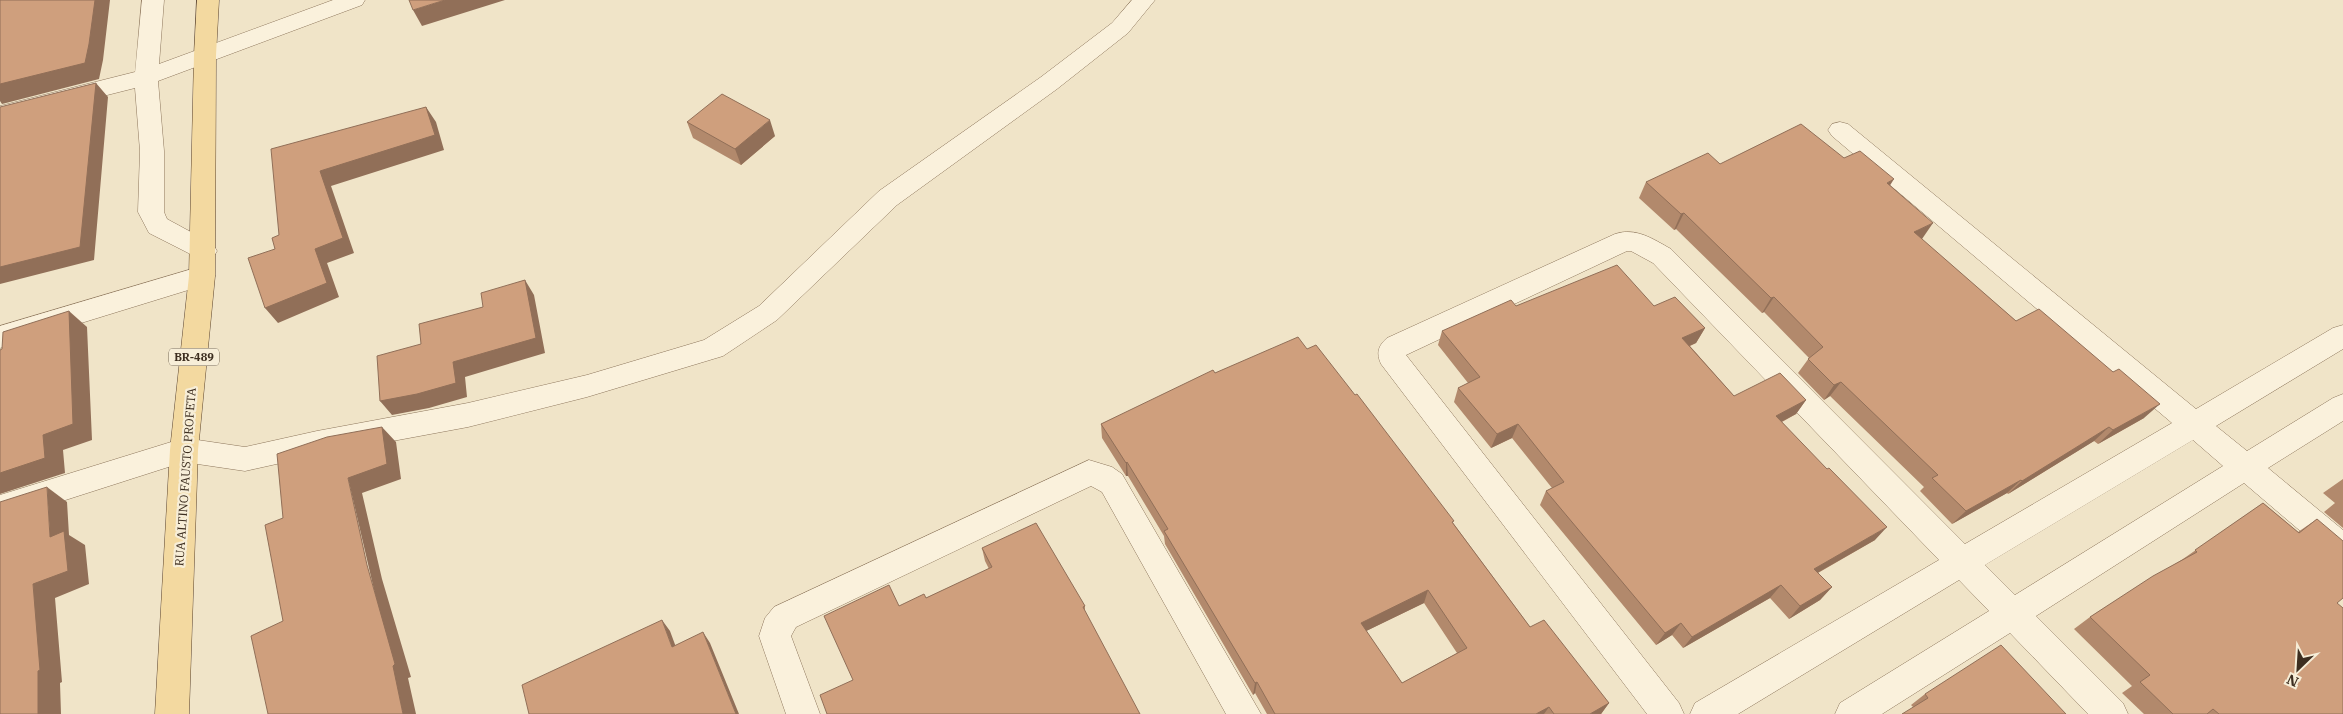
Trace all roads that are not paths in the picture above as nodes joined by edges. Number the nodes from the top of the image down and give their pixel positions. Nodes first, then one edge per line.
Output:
1 (153, 0) edge
2 (208, 0) edge
3 (354, 0) edge
4 (1144, 0) edge
5 (205, 55) junction
6 (146, 77) junction
7 (0, 114) edge
8 (1840, 130) dead end
9 (203, 263) junction
10 (2343, 336) edge
11 (0, 337) edge
12 (2343, 406) edge
13 (2193, 423) junction
14 (184, 450) junction
15 (2246, 467) junction
16 (0, 508) edge
17 (2343, 548) edge
18 (1962, 562) junction
19 (2013, 614) junction
20 (172, 714) edge
21 (803, 714) edge
22 (1244, 714) edge
23 (1667, 714) edge
24 (1707, 714) edge
25 (1852, 714) edge
26 (2111, 714) edge

1 - 6 street
2 - 5 main road, RUA ALTINO FAUSTO PROFETA / BR-489
3 - 5 street
4 - 14 street
5 - 6 street
5 - 9 main road, RUA ALTINO FAUSTO PROFETA / BR-489
6 - 7 street
6 - 9 street
8 - 13 street
9 - 11 street
9 - 14 main road, RUA ALTINO FAUSTO PROFETA / BR-489
10 - 13 street
12 - 15 street
13 - 15 street
13 - 18 street
14 - 16 street
14 - 20 main road, RUA ALTINO FAUSTO PROFETA / BR-489
15 - 17 street
15 - 19 street
18 - 19 street
18 - 23 street
18 - 24 street
19 - 25 street
19 - 26 street
21 - 22 street

